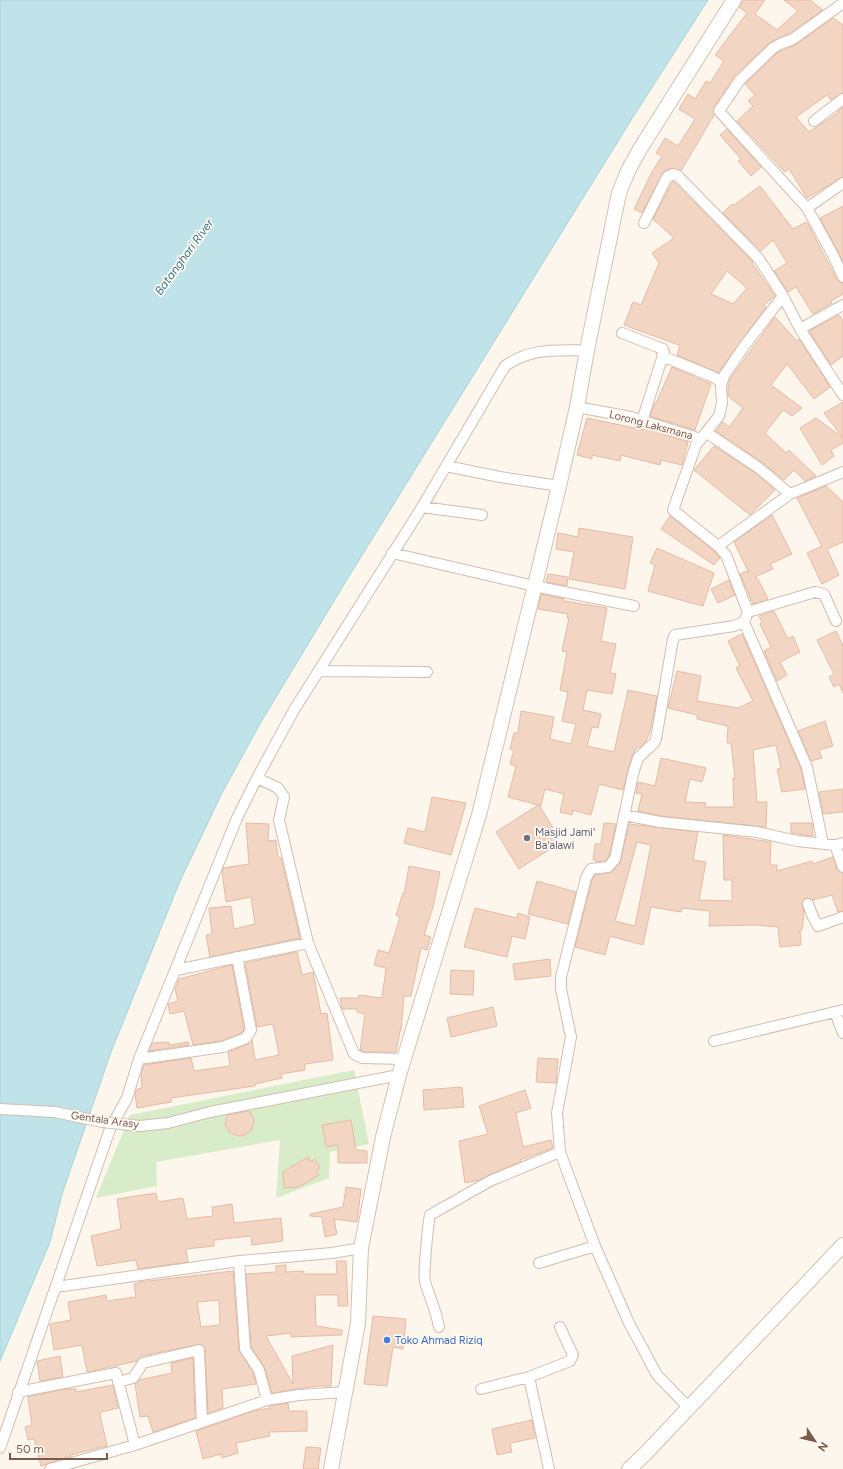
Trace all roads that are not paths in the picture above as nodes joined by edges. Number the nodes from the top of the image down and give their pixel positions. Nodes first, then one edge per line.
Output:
1 (734, 0) edge
2 (843, 3) edge
3 (843, 98) edge
4 (814, 121) dead end
5 (843, 183) edge
6 (807, 208) junction
7 (644, 223) dead end
8 (843, 277) edge
9 (783, 296) junction
10 (843, 305) edge
11 (800, 329) junction
12 (622, 333) dead end
13 (587, 350) junction
14 (662, 356) junction
15 (722, 382) junction
16 (843, 395) edge
17 (577, 407) junction
18 (642, 421) junction
19 (704, 436) junction
20 (446, 466) junction
21 (843, 472) edge
22 (559, 486) junction
23 (790, 494) junction
24 (422, 507) junction
25 (482, 515) dead end
26 (718, 546) junction
27 (392, 554) junction
28 (534, 586) junction
29 (634, 606) dead end
30 (746, 617) junction
31 (836, 621) dead end
32 (319, 671) junction
33 (427, 672) dead end
34 (257, 778) junction
35 (624, 815) junction
36 (823, 844) junction
37 (839, 844) edge
38 (843, 866) edge
39 (808, 904) dead end
40 (843, 917) edge
41 (308, 943) junction
42 (237, 957) junction
43 (176, 970) junction
44 (839, 1011) edge
45 (843, 1033) edge
46 (714, 1042) dead end
47 (139, 1059) junction
48 (404, 1059) junction
49 (399, 1075) junction
50 (0, 1108) edge
51 (560, 1152) junction
52 (843, 1245) edge
53 (595, 1246) junction
54 (361, 1248) junction
55 (239, 1261) junction
56 (539, 1263) dead end
57 (56, 1286) junction
58 (438, 1327) dead end
59 (560, 1327) dead end
60 (529, 1377) junction
61 (118, 1382) junction
62 (481, 1389) dead end
63 (18, 1392) junction
64 (345, 1392) junction
65 (267, 1400) junction
66 (689, 1408) junction
67 (202, 1422) junction
68 (135, 1445) junction
69 (0, 1448) edge
70 (50, 1469) edge
71 (331, 1469) edge
72 (549, 1469) edge
73 (629, 1469) edge

1 - 13 street
2 - 6 street
3 - 4 street
5 - 6 street
6 - 8 street
7 - 9 street
9 - 11 street
9 - 15 street
10 - 11 street
11 - 16 street
12 - 14 street
13 - 17 street
13 - 20 street
14 - 15 street
14 - 18 street
15 - 19 street
17 - 18 street, Lorong Laksmana
17 - 22 street
18 - 19 street, Lorong Laksmana
19 - 23 street, Lorong Laksmana
19 - 26 street
20 - 22 street
20 - 24 street
21 - 23 street
22 - 28 street
23 - 26 street
24 - 25 street
24 - 27 street
26 - 30 street
27 - 28 street
27 - 32 street
28 - 29 street
28 - 48 street
30 - 31 street
30 - 35 street
30 - 36 street
32 - 33 street
32 - 34 street
34 - 41 street
34 - 43 street
35 - 36 street
35 - 51 street
36 - 37 street
37 - 38 street
39 - 40 street
41 - 42 street
41 - 48 street
42 - 43 street
42 - 47 street
43 - 47 street
44 - 45 street
44 - 46 street
47 - 57 street
48 - 49 street
49 - 50 street, Gentala Arasy, bridge
49 - 54 street
51 - 53 street
51 - 58 street
52 - 66 street
53 - 56 street
53 - 66 street
54 - 55 street
54 - 64 street
55 - 57 street
55 - 65 street
57 - 63 street
59 - 60 street
60 - 62 street
60 - 72 street
61 - 63 street
61 - 67 street
61 - 68 street
63 - 69 street
64 - 65 street
64 - 71 street
65 - 67 street
66 - 73 street
67 - 68 street
68 - 70 street

